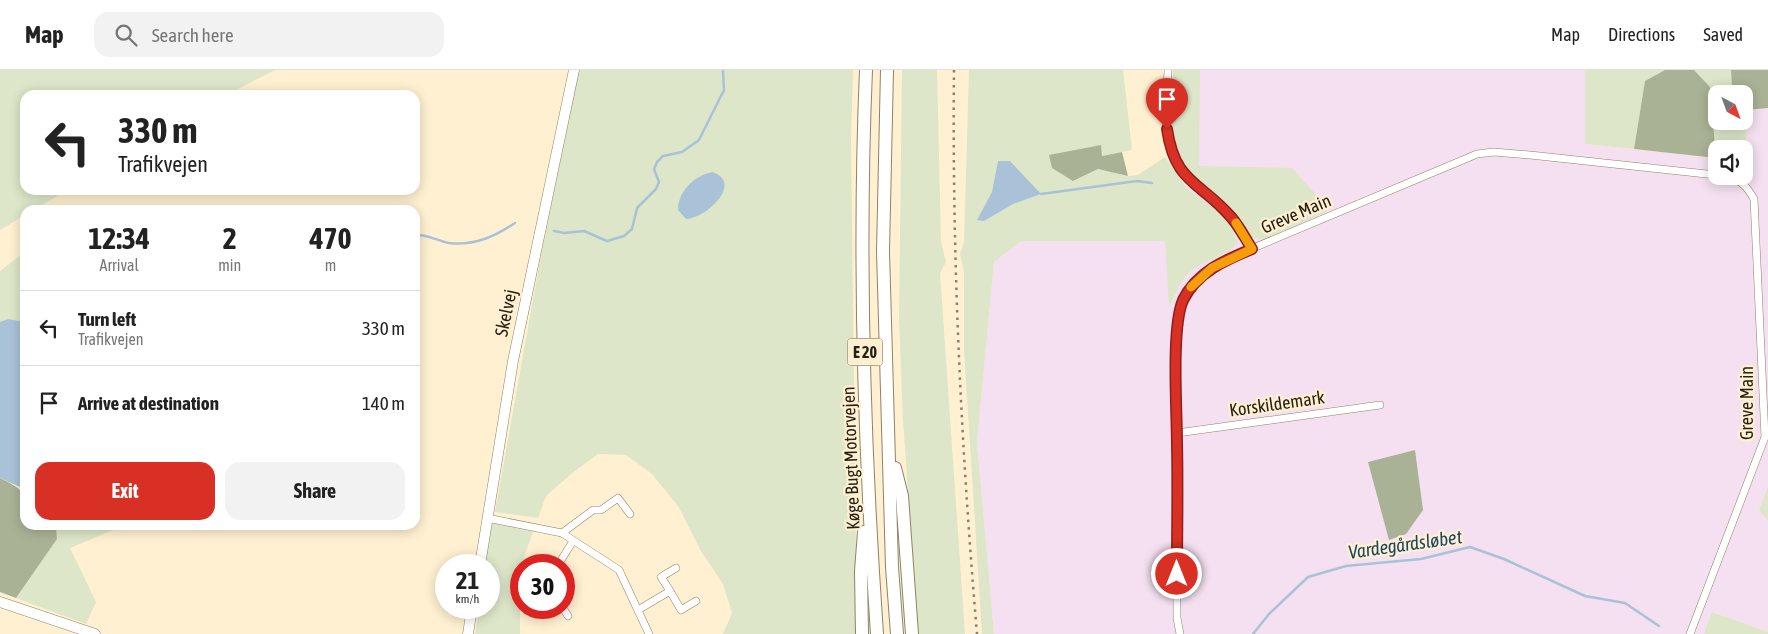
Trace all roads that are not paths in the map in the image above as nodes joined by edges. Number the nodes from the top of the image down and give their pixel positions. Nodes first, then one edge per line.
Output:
1 (574, 70) edge
2 (866, 70) edge
3 (887, 70) edge
4 (1168, 70) edge
5 (1708, 175) edge
6 (1744, 185) edge
7 (1252, 249) junction
8 (1380, 405) dead end
9 (1177, 433) junction
10 (888, 441) junction
11 (868, 467) junction
12 (630, 514) dead end
13 (487, 518) junction
14 (562, 533) junction
15 (573, 541) junction
16 (482, 554) edge
17 (565, 554) edge
18 (676, 568) dead end
19 (670, 591) junction
20 (696, 601) dead end
21 (0, 602) edge
22 (638, 610) junction
23 (1177, 618) junction
24 (470, 619) edge
25 (95, 634) edge
26 (468, 634) edge
27 (649, 634) edge
28 (862, 634) edge
29 (878, 634) edge
30 (897, 634) edge
31 (912, 634) edge
32 (1180, 634) edge
33 (1185, 634) edge
34 (1690, 634) edge

1 - 13 street, Skelvej
2 - 11 highway, Køge Bugt Motorvejen / E 20
3 - 10 highway, E 20
4 - 7 street
5 - 7 street, Greve Main
6 - 34 street, Greve Main
7 - 9 street, Greve Main
8 - 9 street, Korskildemark
9 - 23 street, Greve Main
10 - 30 highway, E 20
10 - 31 highway
11 - 28 highway
11 - 29 highway, Køge Bugt Motorvejen / E 20
12 - 14 street
13 - 14 street
13 - 16 street, Skelvej
14 - 15 street
15 - 17 street
15 - 22 street
18 - 19 street
19 - 20 street
19 - 22 street
21 - 25 street
22 - 27 street
23 - 32 street, Greve Main
23 - 33 street, Greve Main
24 - 26 street

